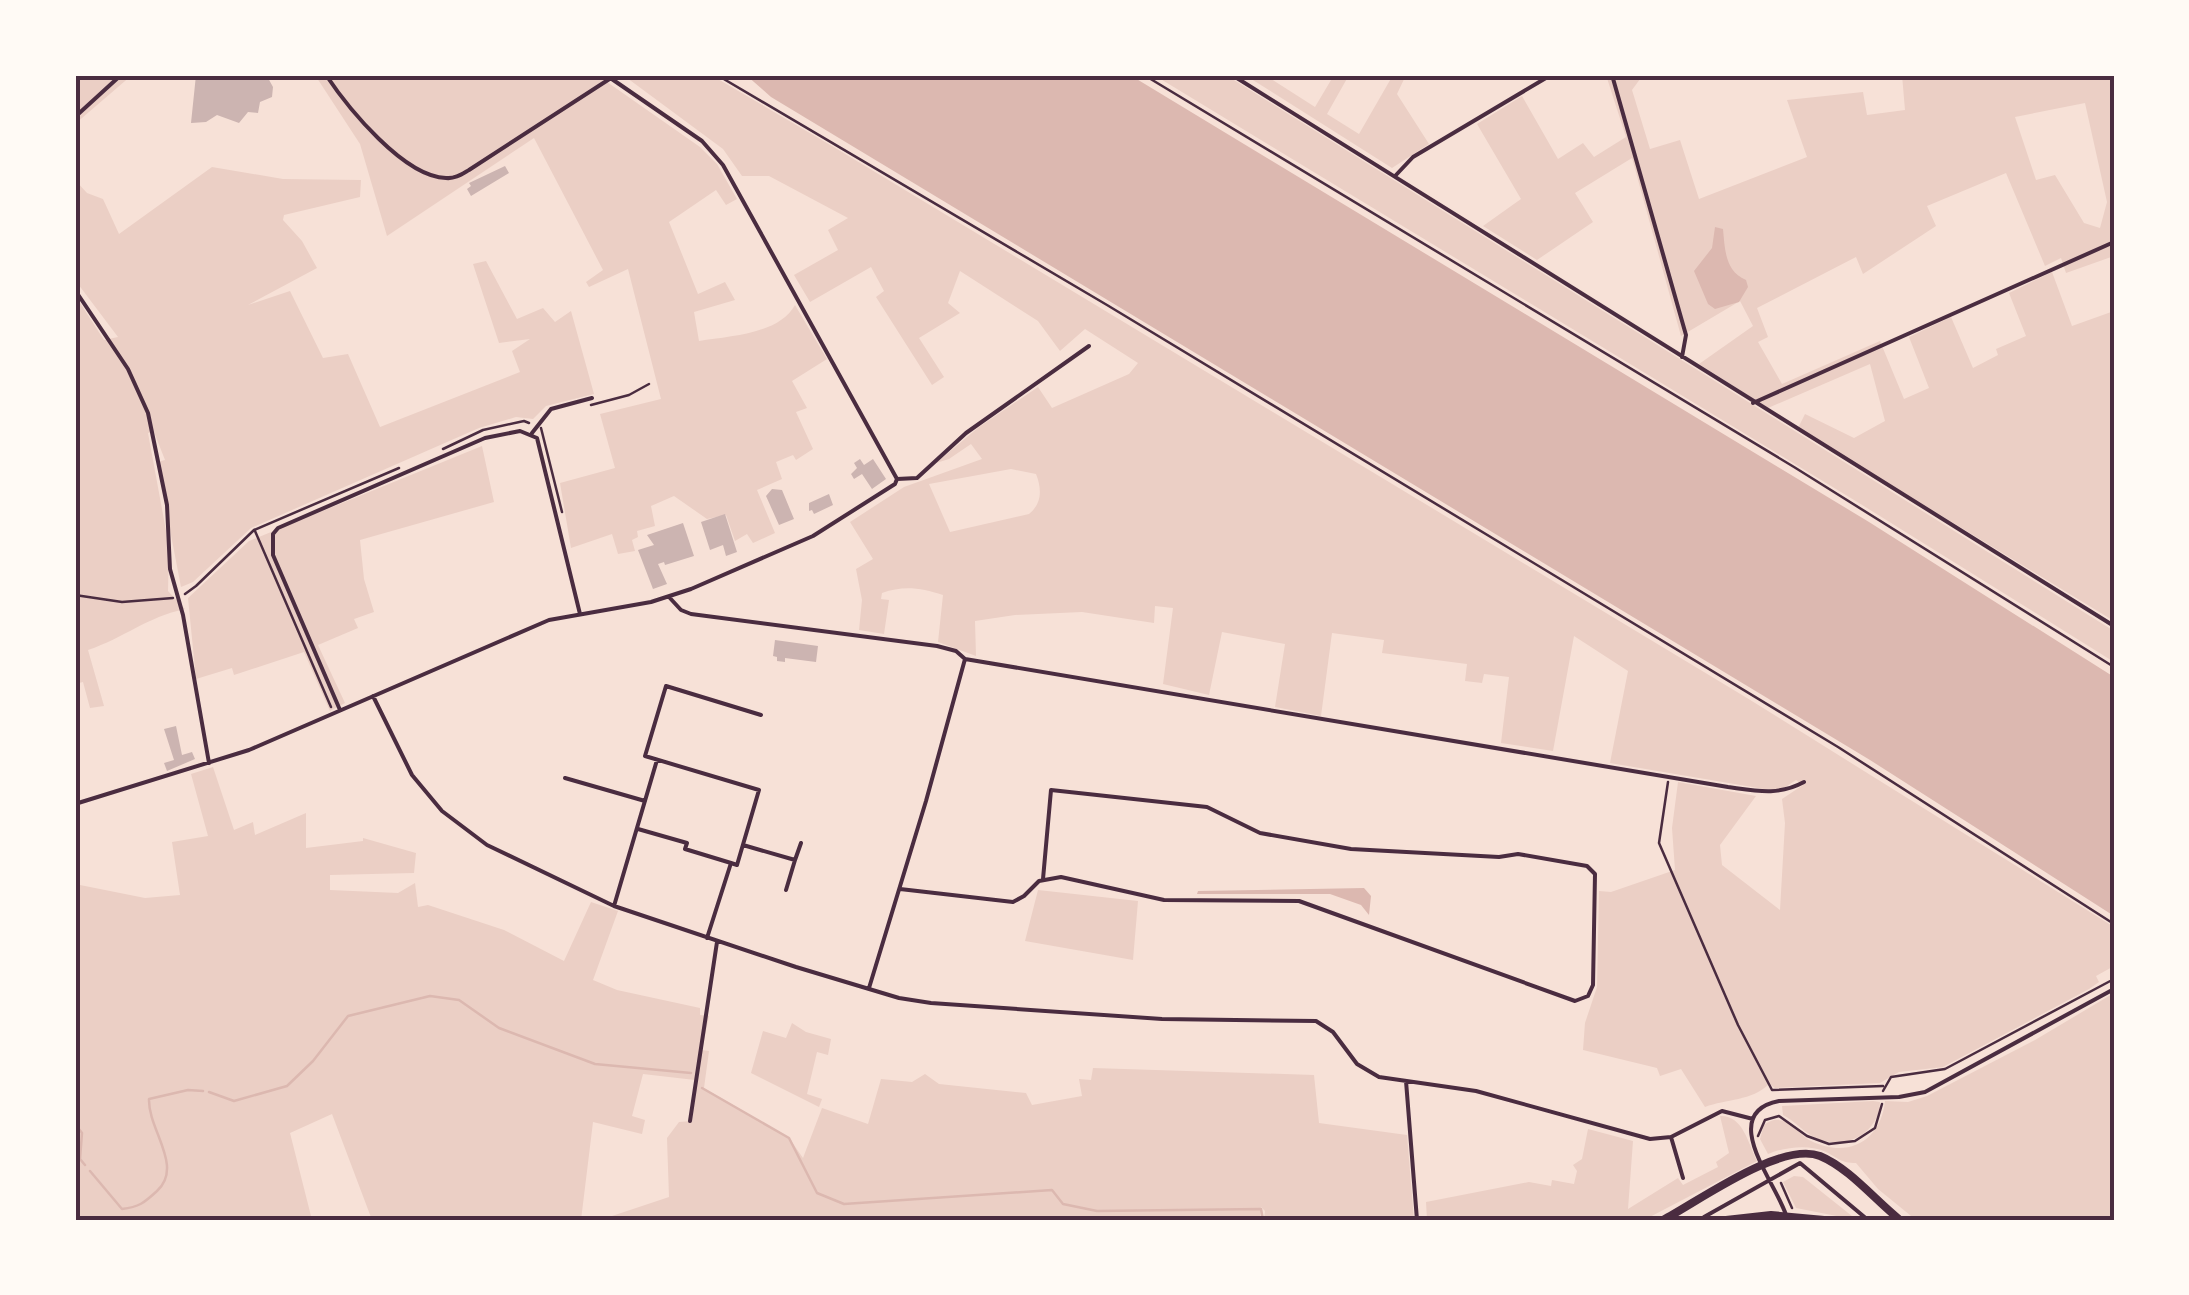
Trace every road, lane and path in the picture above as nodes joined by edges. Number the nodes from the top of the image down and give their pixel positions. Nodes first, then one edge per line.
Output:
1 (121, 75) edge
2 (326, 75) edge
3 (718, 75) edge
4 (1144, 75) edge
5 (1232, 75) edge
6 (1551, 75) edge
7 (1612, 75) edge
8 (608, 77) edge
9 (75, 117) edge
10 (1395, 177) junction
11 (2114, 242) edge
12 (75, 290) edge
13 (1089, 346) dead end
14 (1682, 357) junction
15 (649, 384) dead end
16 (592, 398) dead end
17 (1753, 403) junction
18 (592, 405) dead end
19 (547, 421) dead end
20 (536, 426) junction
21 (544, 429) junction
22 (532, 434) junction
23 (432, 454) dead end
24 (397, 469) dead end
25 (897, 479) junction
26 (564, 519) dead end
27 (669, 597) junction
28 (580, 614) junction
29 (2114, 626) edge
30 (965, 658) junction
31 (2114, 667) edge
32 (372, 696) junction
33 (340, 710) junction
34 (333, 713) junction
35 (761, 715) dead end
36 (657, 760) junction
37 (209, 764) junction
38 (1669, 776) junction
39 (566, 778) dead end
40 (1804, 782) dead end
41 (645, 801) junction
42 (75, 804) edge
43 (637, 828) junction
44 (801, 843) dead end
45 (743, 845) junction
46 (795, 860) junction
47 (731, 863) junction
48 (1044, 879) junction
49 (900, 889) junction
50 (786, 890) dead end
51 (614, 906) junction
52 (2114, 924) edge
53 (707, 939) junction
54 (716, 942) junction
55 (2114, 978) edge
56 (869, 988) junction
57 (2114, 989) edge
58 (1406, 1081) junction
59 (1883, 1086) junction
60 (1752, 1118) junction
61 (690, 1122) dead end
62 (1671, 1137) junction
63 (1759, 1140) dead end
64 (1806, 1160) dead end
65 (1800, 1163) junction
66 (1682, 1178) dead end
67 (1782, 1183) dead end
68 (1704, 1217) dead end
69 (1812, 1218) edge
70 (1416, 1220) edge
71 (1663, 1220) edge
72 (1726, 1220) edge
73 (1788, 1220) edge
74 (1796, 1220) edge
75 (1824, 1220) edge
76 (1868, 1220) edge
77 (1900, 1220) edge

1 - 9 street
2 - 8 street
3 - 52 lane
4 - 31 lane
5 - 10 street
6 - 10 street
7 - 14 street
8 - 25 street
10 - 14 street
11 - 17 street
12 - 37 street
13 - 25 street
14 - 17 street
15 - 18 path
16 - 20 street
17 - 29 street
19 - 21 path
20 - 21 path
20 - 22 street
20 - 23 path
21 - 26 path
22 - 28 street
22 - 33 street
24 - 34 path
25 - 27 street
27 - 28 street
27 - 30 street
28 - 32 street
30 - 38 street
30 - 49 street
32 - 33 street
32 - 51 street
33 - 34 street
34 - 37 street
35 - 36 street
36 - 41 street
36 - 45 street
37 - 42 street
38 - 40 street
38 - 59 path
39 - 41 street
41 - 43 street
43 - 47 street
43 - 51 street
44 - 46 street
45 - 46 street
45 - 47 street
46 - 50 street
47 - 53 street
48 - 48 street
48 - 49 street
49 - 56 street
51 - 53 street
53 - 54 street
54 - 56 street
54 - 61 street
55 - 59 path
56 - 58 street
57 - 60 street
58 - 62 street
58 - 70 street
59 - 63 path
60 - 62 street
60 - 73 street
62 - 66 street
64 - 65 street
65 - 68 street
65 - 76 street
67 - 74 path
69 - 72 highway
69 - 75 highway
71 - 77 highway

